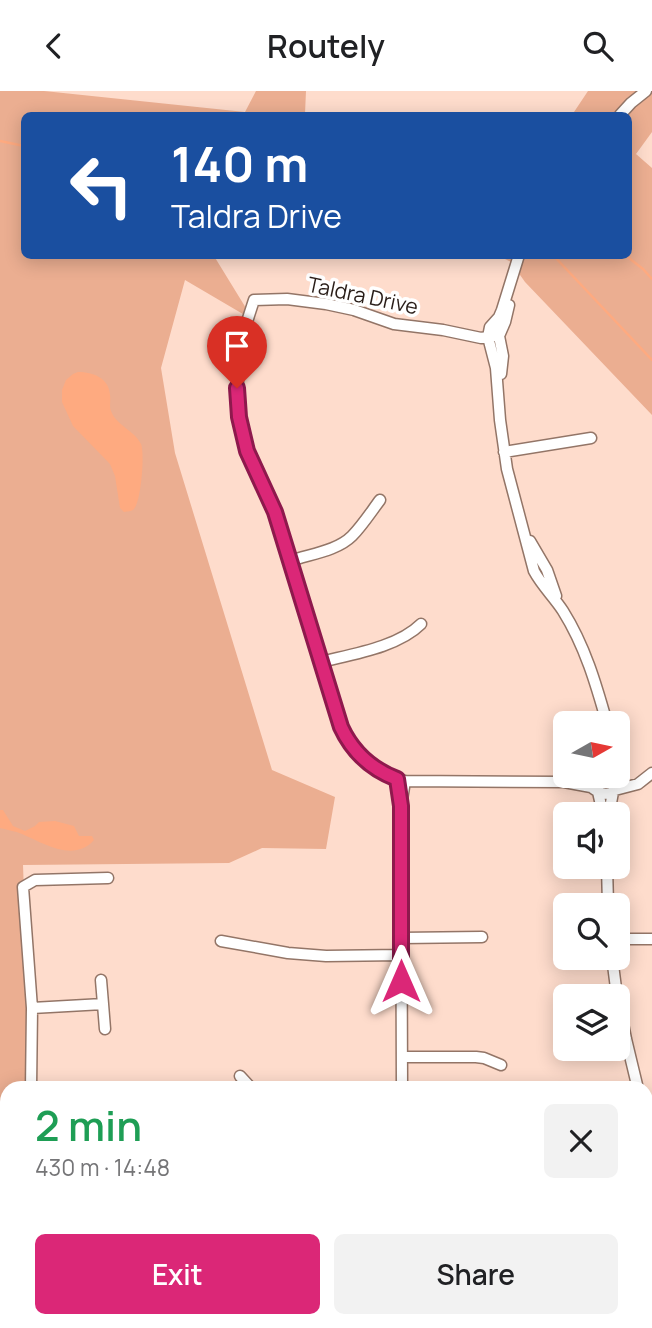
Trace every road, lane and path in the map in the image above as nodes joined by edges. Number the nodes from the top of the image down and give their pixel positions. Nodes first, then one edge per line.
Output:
1 (636, 91) edge
2 (646, 91) edge
3 (631, 103) junction
4 (623, 112) edge
5 (518, 259) edge
6 (491, 334) junction
7 (592, 438) dead end
8 (504, 452) junction
9 (380, 500) dead end
10 (290, 561) junction
11 (421, 624) dead end
12 (321, 662) junction
13 (598, 692) junction
14 (599, 711) edge
15 (604, 711) edge
16 (651, 774) edge
17 (630, 778) edge
18 (401, 780) junction
19 (553, 782) edge
20 (593, 788) edge
21 (596, 788) edge
22 (615, 788) edge
23 (598, 791) junction
24 (614, 791) junction
25 (600, 802) edge
26 (612, 802) edge
27 (108, 878) dead end
28 (482, 937) dead end
29 (401, 938) junction
30 (630, 939) edge
31 (652, 939) edge
32 (221, 941) dead end
33 (401, 955) junction
34 (102, 980) dead end
35 (103, 1004) junction
36 (32, 1008) junction
37 (104, 1029) dead end
38 (630, 1056) edge
39 (401, 1057) junction
40 (501, 1065) dead end
41 (240, 1076) dead end
42 (31, 1081) edge
43 (245, 1081) edge
44 (402, 1081) edge
45 (636, 1081) edge

1 - 3 street
2 - 3 street
3 - 4 street
5 - 6 street
6 - 8 street
6 - 10 street, Taldra Drive
7 - 8 street
8 - 13 street
9 - 10 street
10 - 12 street, Taldra Drive
11 - 12 street
12 - 18 street, Taldra Drive
13 - 14 street
13 - 15 street
16 - 17 street
16 - 24 street
18 - 19 street, Taldra Drive
18 - 29 street
20 - 23 street, Taldra Drive
21 - 23 street
22 - 24 street
23 - 24 street, Taldra Drive
23 - 25 street
24 - 26 street
27 - 36 street
28 - 29 street
29 - 33 street
30 - 31 street
32 - 33 street
33 - 39 street
34 - 35 street
35 - 36 street
35 - 37 street
36 - 42 street
38 - 45 street
39 - 40 street
39 - 44 street
41 - 43 street

